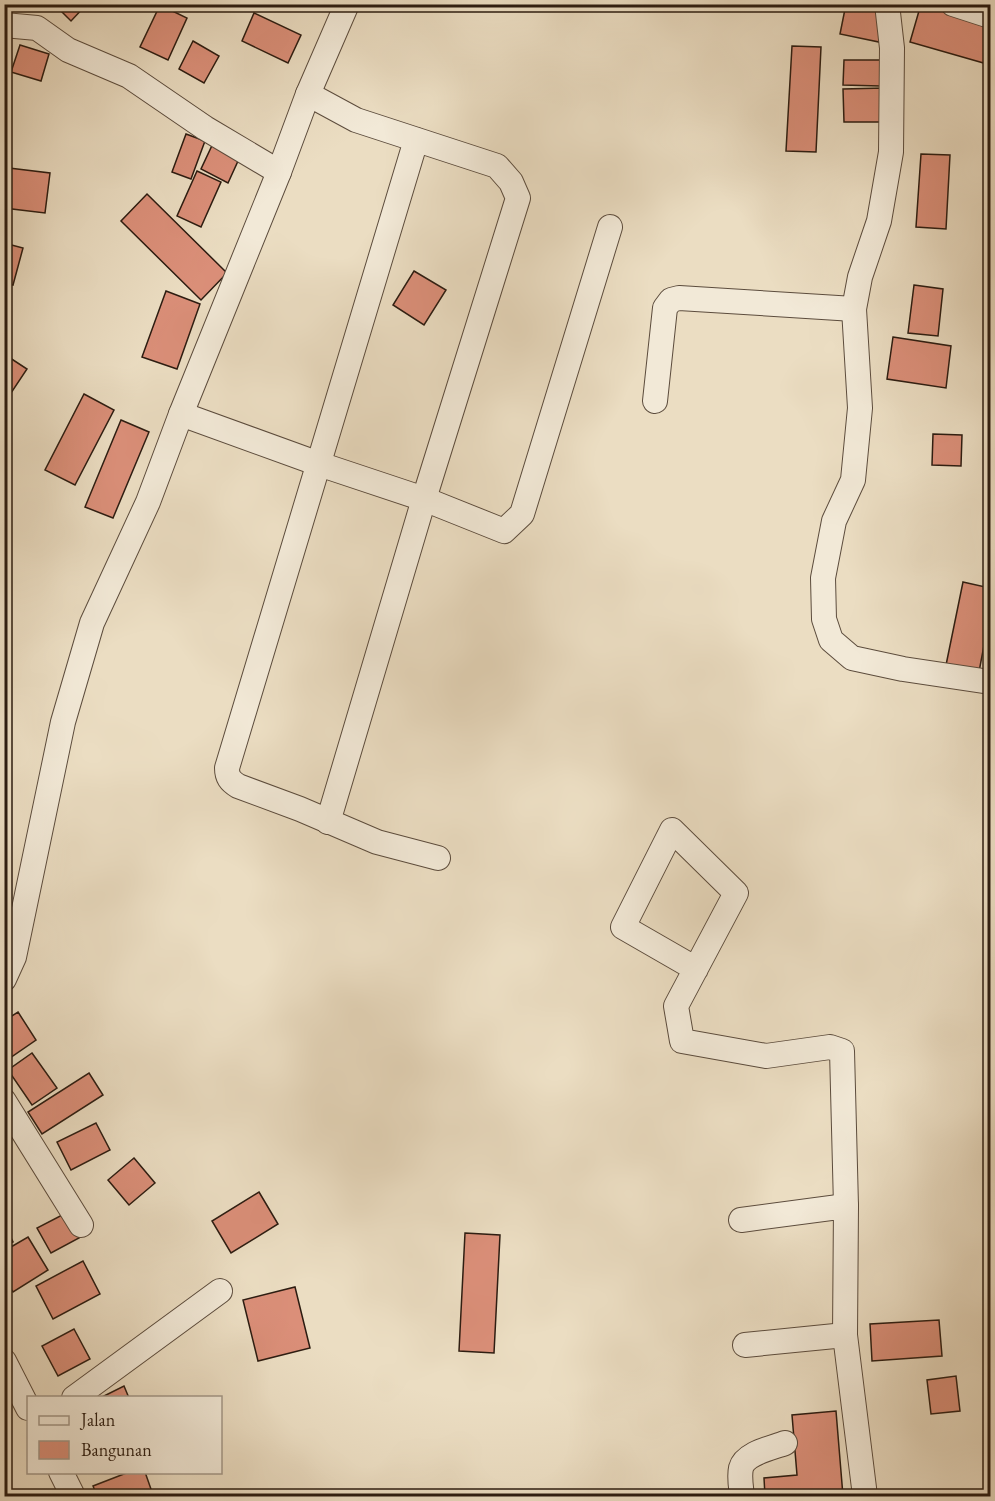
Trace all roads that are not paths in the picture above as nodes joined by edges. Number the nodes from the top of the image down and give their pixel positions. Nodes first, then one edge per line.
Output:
1 (887, 4) edge
2 (953, 4) edge
3 (344, 5) edge
4 (990, 16) edge
5 (4, 25) edge
6 (308, 94) junction
7 (416, 140) junction
8 (279, 172) junction
9 (610, 227) dead end
10 (854, 309) junction
11 (655, 400) dead end
12 (181, 414) junction
13 (319, 464) junction
14 (424, 499) junction
15 (990, 682) edge
16 (328, 822) junction
17 (438, 858) dead end
18 (696, 969) junction
19 (4, 979) edge
20 (4, 1101) edge
21 (846, 1206) junction
22 (741, 1220) dead end
23 (81, 1225) dead end
24 (220, 1291) dead end
25 (846, 1335) junction
26 (745, 1345) dead end
27 (4, 1361) edge
28 (77, 1396) edge
29 (27, 1406) edge
30 (785, 1443) dead end
31 (62, 1474) edge
32 (73, 1497) edge
33 (742, 1497) edge
34 (865, 1497) edge

1 - 10 street
2 - 4 street
3 - 6 street
5 - 8 street
6 - 7 street
6 - 8 street
7 - 13 street
7 - 14 street
8 - 12 street
9 - 14 street
10 - 11 street
10 - 15 street
12 - 13 street
12 - 19 street
13 - 14 street
13 - 16 street
14 - 16 street
16 - 17 street
18 - 18 street
18 - 21 street
20 - 23 street
21 - 22 street
21 - 25 street
24 - 28 street
25 - 26 street
25 - 34 street
27 - 29 street
30 - 33 street
31 - 32 street

